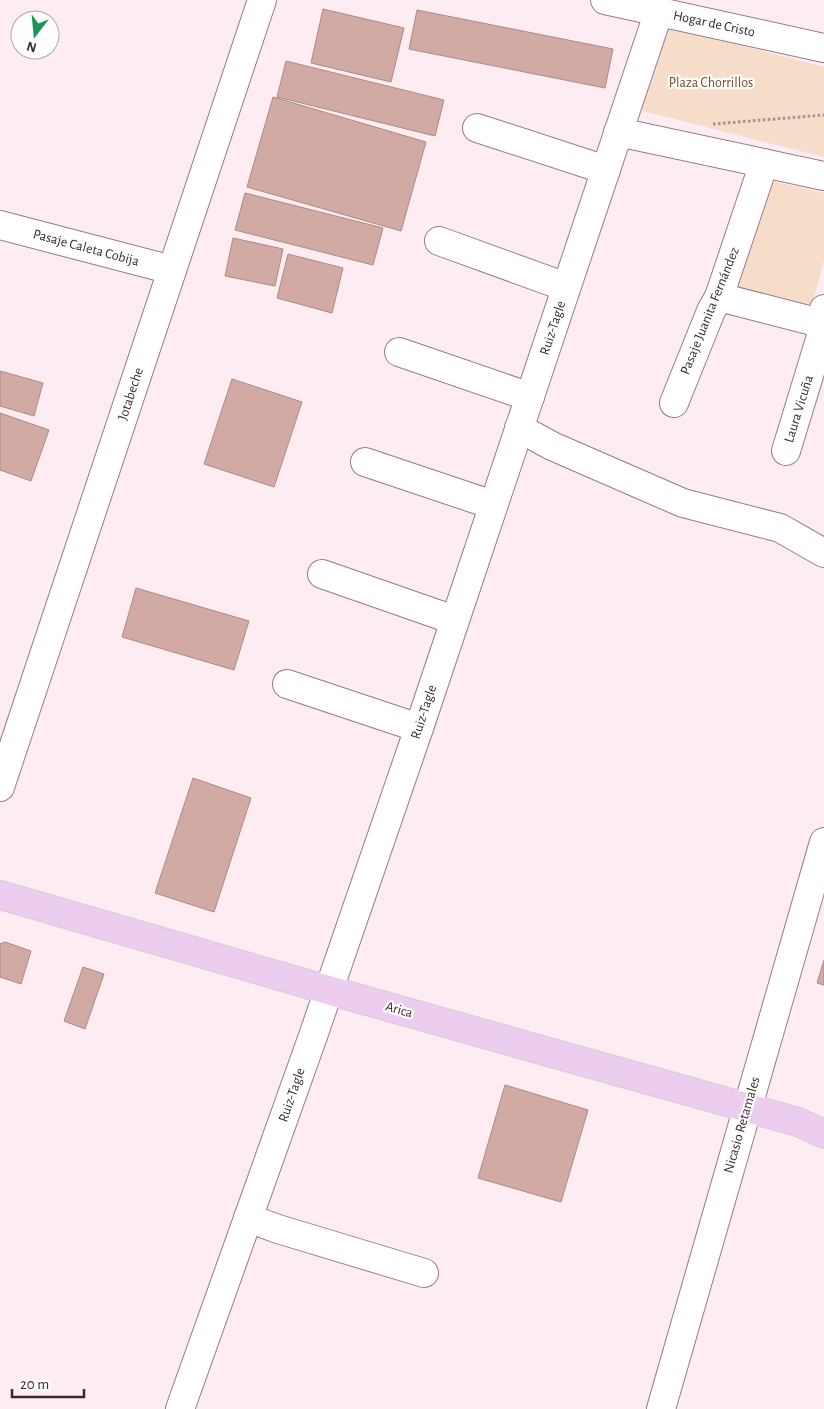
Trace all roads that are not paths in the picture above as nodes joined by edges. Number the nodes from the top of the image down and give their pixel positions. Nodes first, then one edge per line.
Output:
1 (262, 0) edge
2 (605, 0) edge
3 (694, 9) edge
4 (659, 11) junction
5 (824, 48) edge
6 (477, 128) dead end
7 (618, 132) junction
8 (764, 163) junction
9 (606, 170) junction
10 (824, 176) edge
11 (0, 225) edge
12 (440, 241) dead end
13 (172, 270) junction
14 (566, 287) junction
15 (719, 297) junction
16 (822, 316) edge
17 (399, 352) dead end
18 (530, 397) junction
19 (674, 403) dead end
20 (519, 428) junction
21 (786, 451) dead end
22 (365, 462) dead end
23 (493, 505) junction
24 (824, 552) edge
25 (322, 574) dead end
26 (454, 620) junction
27 (286, 684) dead end
28 (419, 728) junction
29 (0, 787) edge
30 (824, 842) edge
31 (0, 895) edge
32 (328, 990) junction
33 (747, 1109) junction
34 (811, 1124) edge
35 (824, 1134) edge
36 (248, 1218) junction
37 (424, 1273) dead end
38 (180, 1409) edge
39 (661, 1409) edge

1 - 13 street, Jotabeche
2 - 4 street, Hogar de Cristo
3 - 4 street, Hogar de Cristo
3 - 5 street, Hogar de Cristo
4 - 7 street, Ruiz-Tagle
6 - 9 street
7 - 8 street
7 - 9 street, Ruiz-Tagle
8 - 10 street
8 - 15 street, Pasaje Juanita Fernández
9 - 14 street, Ruiz-Tagle
11 - 13 street, Pasaje Caleta Cobija
12 - 14 street
13 - 29 street, Jotabeche
14 - 18 street, Ruiz-Tagle
15 - 16 street
15 - 19 street, Pasaje Juanita Fernández
16 - 21 street, Laura Vicuña
17 - 18 street
18 - 20 street, Ruiz-Tagle
20 - 23 street, Ruiz-Tagle
20 - 24 street
22 - 23 street
23 - 26 street, Ruiz-Tagle
25 - 26 street
26 - 28 street, Ruiz-Tagle
27 - 28 street
28 - 32 street, Ruiz-Tagle
30 - 33 street, Nicasio Retamales
31 - 32 main road, Arica
32 - 33 main road, Arica
32 - 36 street, Ruiz-Tagle
33 - 34 main road, Arica
33 - 39 street, Nicasio Retamales
34 - 35 main road, Arica
36 - 37 street
36 - 38 street, Ruiz-Tagle

